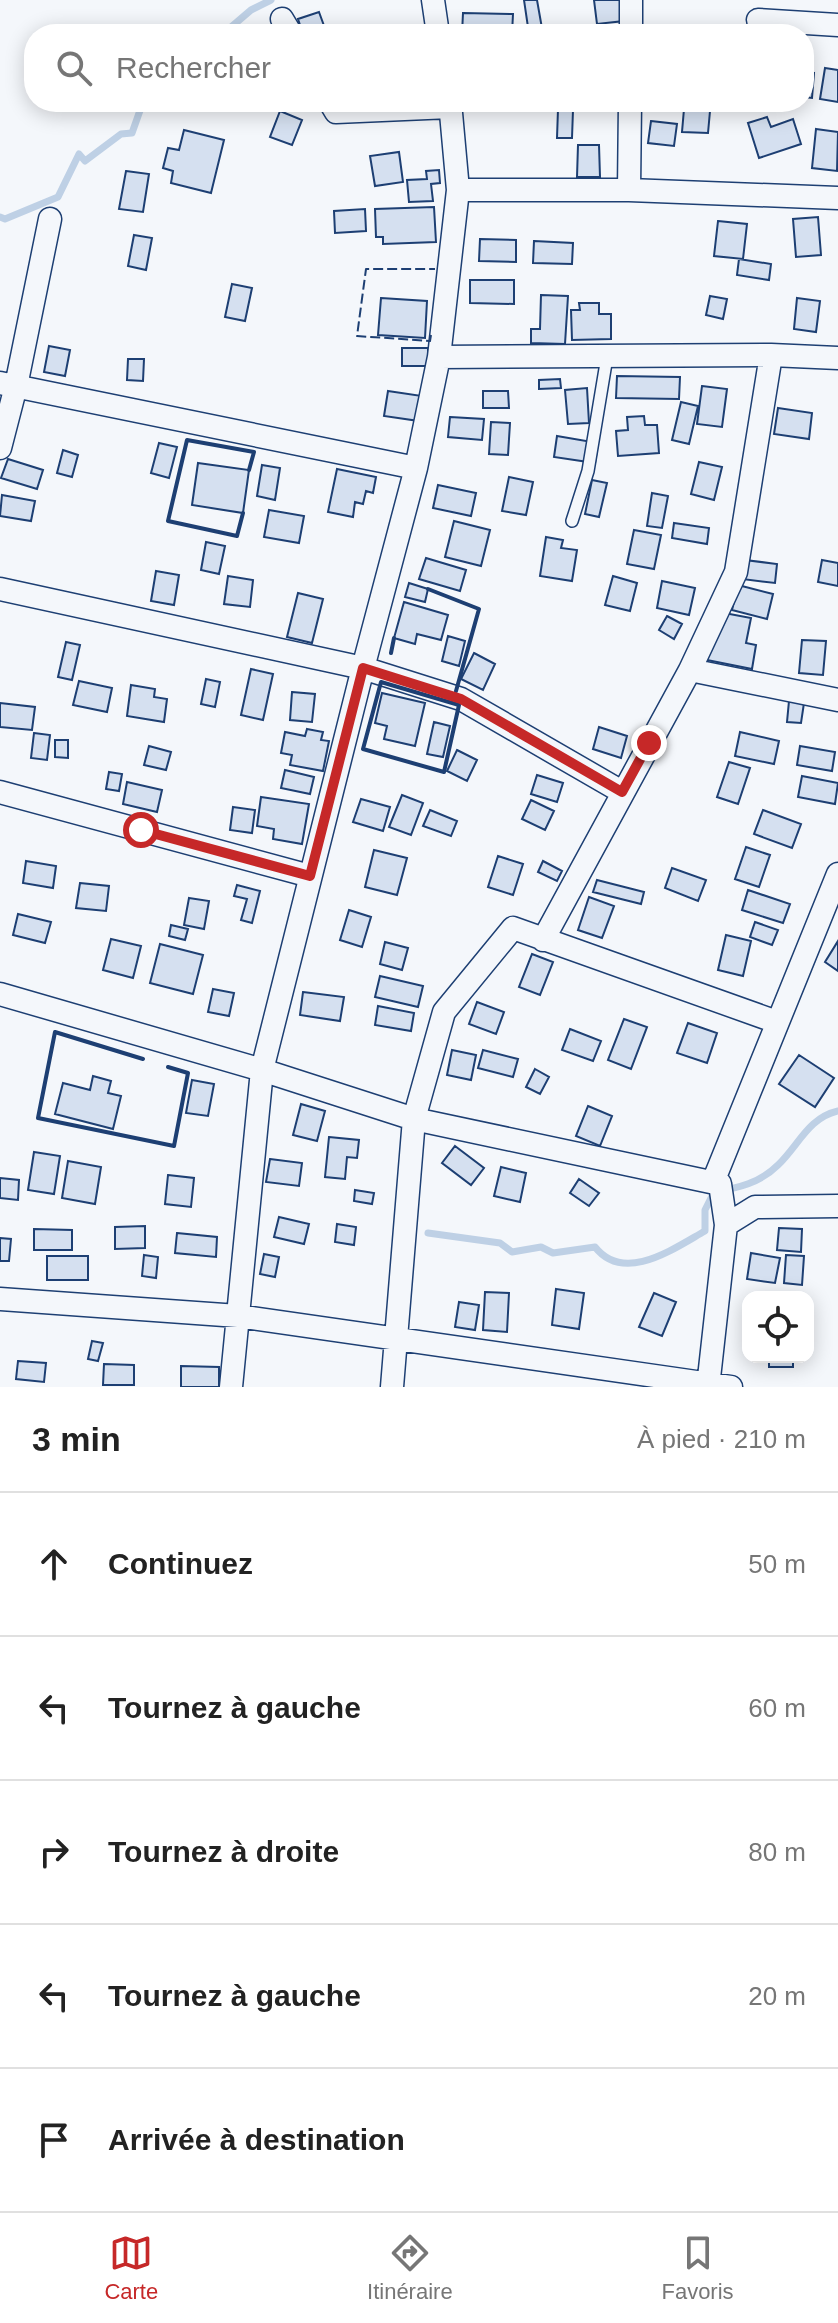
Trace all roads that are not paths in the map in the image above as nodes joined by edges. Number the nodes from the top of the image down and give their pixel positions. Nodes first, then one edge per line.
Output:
1 (433, 0) edge
2 (631, 0) edge
3 (758, 20) dead end
4 (437, 24) edge
5 (631, 24) edge
6 (838, 25) edge
7 (451, 112) edge
8 (630, 112) edge
9 (458, 190) junction
10 (629, 190) junction
11 (838, 198) edge
12 (50, 219) dead end
13 (771, 355) junction
14 (439, 357) junction
15 (607, 357) junction
16 (838, 358) edge
17 (8, 384) edge
18 (0, 448) edge
19 (416, 468) junction
20 (572, 521) dead end
21 (0, 589) edge
22 (363, 668) junction
23 (690, 670) junction
24 (838, 700) edge
25 (0, 792) edge
26 (622, 792) junction
27 (310, 876) junction
28 (837, 883) edge
29 (543, 940) junction
30 (0, 994) edge
31 (777, 1022) junction
32 (262, 1070) junction
33 (414, 1119) junction
34 (719, 1189) junction
35 (838, 1206) edge
36 (726, 1225) junction
37 (0, 1299) edge
38 (238, 1316) junction
39 (395, 1337) junction
40 (708, 1385) edge
41 (231, 1387) edge
42 (392, 1387) edge
43 (731, 1387) edge

1 - 4 street
2 - 5 street
3 - 6 street
7 - 9 street
8 - 10 street
9 - 10 street
9 - 14 street
10 - 11 street
12 - 17 street
13 - 15 street
13 - 16 street
13 - 23 street
14 - 15 street
14 - 19 street
15 - 20 lane
17 - 18 street
17 - 19 street
19 - 22 street
21 - 22 street
22 - 26 street
22 - 27 street
23 - 24 street
23 - 26 street
25 - 27 street
26 - 29 street
27 - 32 street
28 - 31 street
29 - 31 street
29 - 33 street
30 - 32 street
31 - 34 street
32 - 33 street
32 - 38 street
33 - 34 street
33 - 39 street
34 - 36 street
35 - 36 street
36 - 40 street
37 - 38 street
38 - 39 street
38 - 41 street
39 - 40 street
39 - 42 street
40 - 43 street

